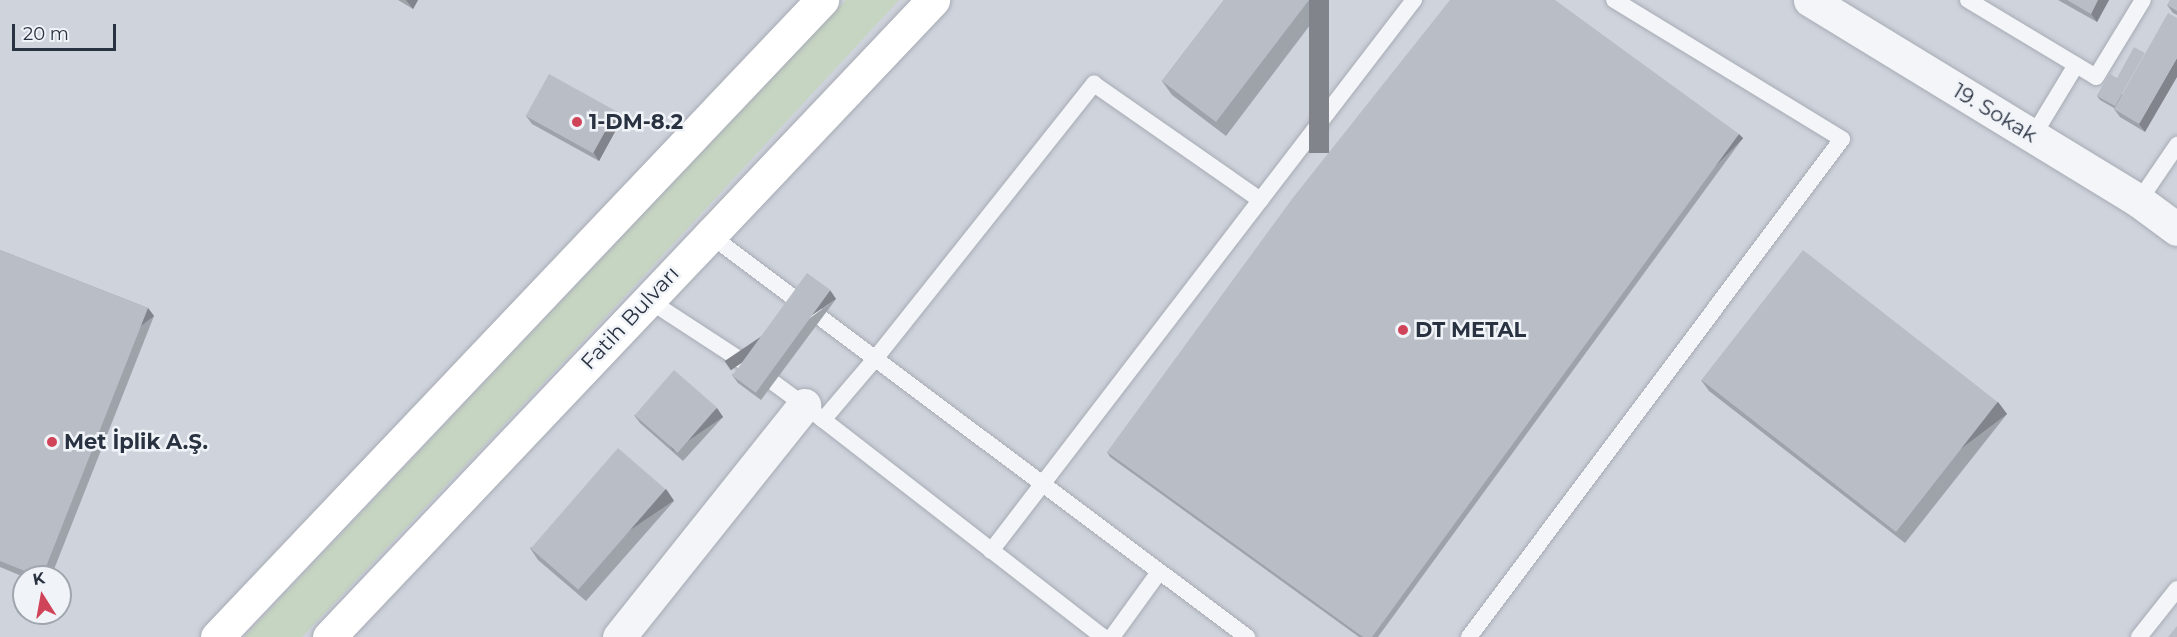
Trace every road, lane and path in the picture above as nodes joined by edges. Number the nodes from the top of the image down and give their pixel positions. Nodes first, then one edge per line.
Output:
1 (822, 0) edge
2 (933, 0) edge
3 (1414, 0) edge
4 (1614, 0) edge
5 (1810, 0) edge
6 (1968, 0) edge
7 (2143, 0) edge
8 (2076, 65) junction
9 (2032, 136) junction
10 (2177, 145) edge
11 (1260, 201) junction
12 (2139, 201) junction
13 (2177, 229) edge
14 (710, 235) junction
15 (647, 299) junction
16 (875, 359) junction
17 (814, 413) junction
18 (1042, 484) junction
19 (991, 551) junction
20 (1159, 572) junction
21 (2177, 589) edge
22 (217, 637) edge
23 (329, 637) edge
24 (619, 637) edge
25 (1103, 637) edge
26 (1112, 637) edge
27 (1247, 637) edge
28 (1469, 637) edge
29 (2139, 637) edge

1 - 22 main road
2 - 14 main road, Fatih Bulvarı
3 - 11 lane
4 - 28 lane
5 - 9 street, 19. Sokak
6 - 8 lane
7 - 8 lane
8 - 9 lane
9 - 12 street, 19. Sokak
10 - 12 lane
11 - 16 lane
11 - 18 lane
12 - 13 street, 19. Sokak
14 - 15 main road, Fatih Bulvarı
14 - 16 lane
15 - 17 lane
15 - 23 main road, Fatih Bulvarı
16 - 17 lane
16 - 18 lane
17 - 19 lane
17 - 24 street
18 - 19 lane
18 - 20 lane
19 - 25 lane
20 - 26 lane
20 - 27 lane
21 - 29 lane

